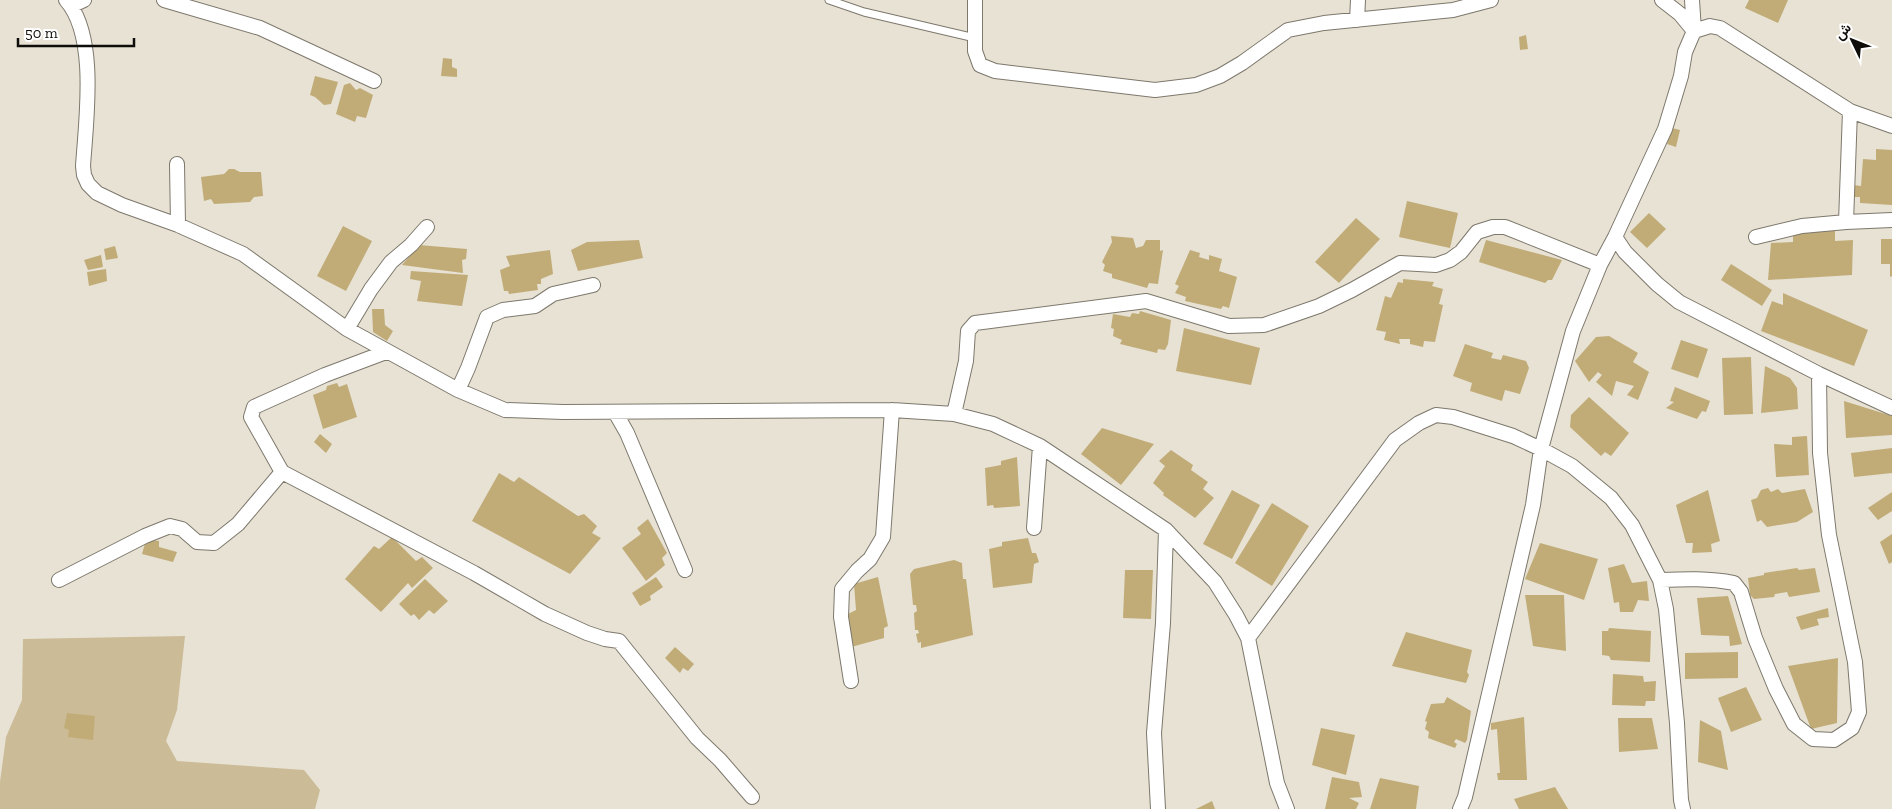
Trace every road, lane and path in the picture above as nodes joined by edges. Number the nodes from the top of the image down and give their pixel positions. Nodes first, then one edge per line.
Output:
1 (164, 0) edge
2 (829, 0) edge
3 (975, 0) edge
4 (1358, 0) edge
5 (1490, 0) edge
6 (1662, 0) edge
7 (1692, 0) edge
8 (74, 2) edge
9 (1356, 20) junction
10 (1694, 31) junction
11 (975, 38) junction
12 (374, 82) dead end
13 (1850, 111) junction
14 (1892, 126) edge
15 (177, 164) dead end
16 (1892, 220) edge
17 (1846, 222) junction
18 (178, 225) junction
19 (427, 227) dead end
20 (1615, 237) junction
21 (1756, 237) dead end
22 (1600, 264) junction
23 (593, 285) dead end
24 (347, 329) junction
25 (386, 352) junction
26 (1819, 374) junction
27 (458, 390) junction
28 (1892, 408) edge
29 (892, 410) junction
30 (615, 412) junction
31 (954, 414) junction
32 (1040, 446) junction
33 (1541, 449) junction
34 (282, 472) junction
35 (1034, 528) dead end
36 (1166, 530) junction
37 (684, 570) dead end
38 (59, 580) dead end
39 (1660, 580) junction
40 (1248, 638) junction
41 (851, 681) dead end
42 (752, 797) dead end
43 (1463, 803) edge
44 (1158, 809) edge
45 (1287, 809) edge
46 (1474, 809) edge
47 (1683, 809) edge

1 - 12 street
2 - 11 lane
3 - 11 street
4 - 9 street
5 - 9 street
6 - 10 street
7 - 10 street
8 - 18 street
9 - 11 street
10 - 13 street
10 - 20 street
13 - 14 street
13 - 17 street
15 - 18 street
16 - 17 street
17 - 21 street
18 - 24 street
19 - 24 street
20 - 22 street
20 - 26 street
22 - 31 street
22 - 33 street
23 - 27 street
24 - 25 street
25 - 27 street
25 - 34 street
26 - 28 street
26 - 39 street
27 - 30 street
29 - 30 street
29 - 31 street
29 - 41 street
30 - 37 street
31 - 32 street
32 - 35 street
32 - 36 street
33 - 39 street
33 - 40 street
33 - 43 street
34 - 38 street
34 - 42 street
36 - 40 street
36 - 44 street
39 - 47 street
40 - 45 street
43 - 46 street

